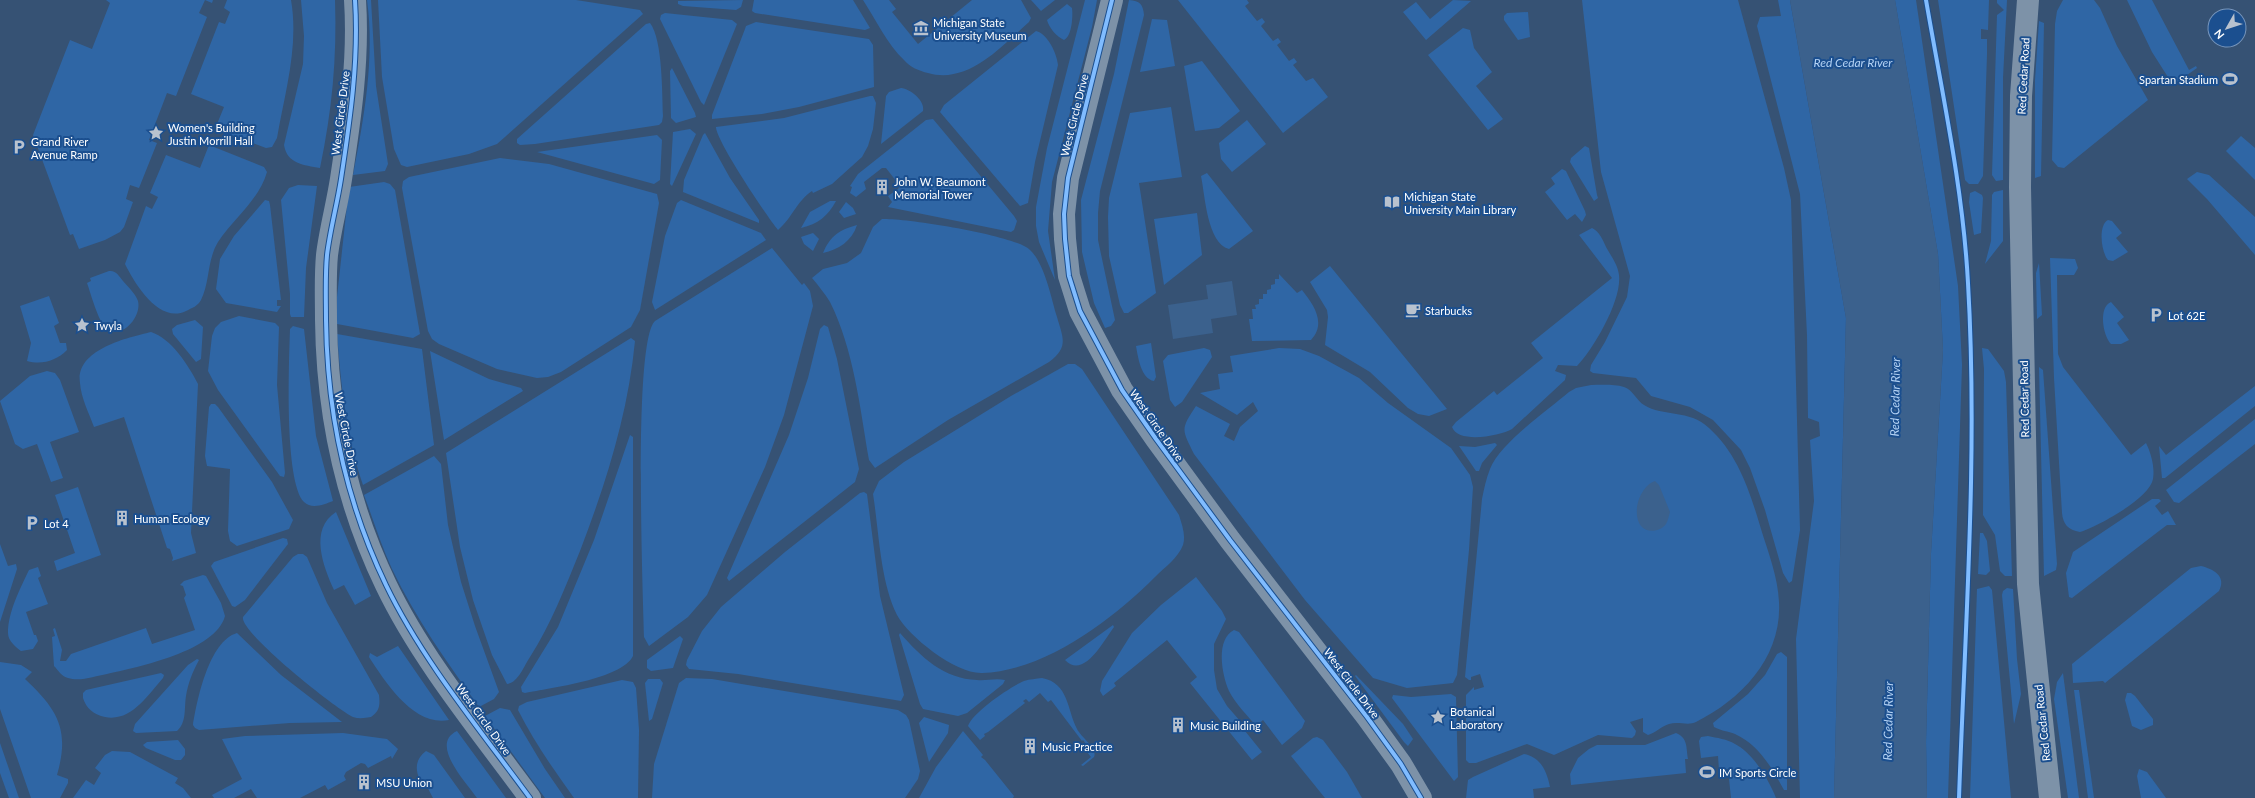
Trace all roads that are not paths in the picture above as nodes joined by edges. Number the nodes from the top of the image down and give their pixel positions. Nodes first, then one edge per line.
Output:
1 (355, 0) edge
2 (1112, 0) edge
3 (2028, 0) edge
4 (530, 798) edge
5 (1421, 798) edge
6 (2050, 798) edge

1 - 4 street, West Circle Drive
2 - 5 street, West Circle Drive
3 - 6 street, Red Cedar Road

